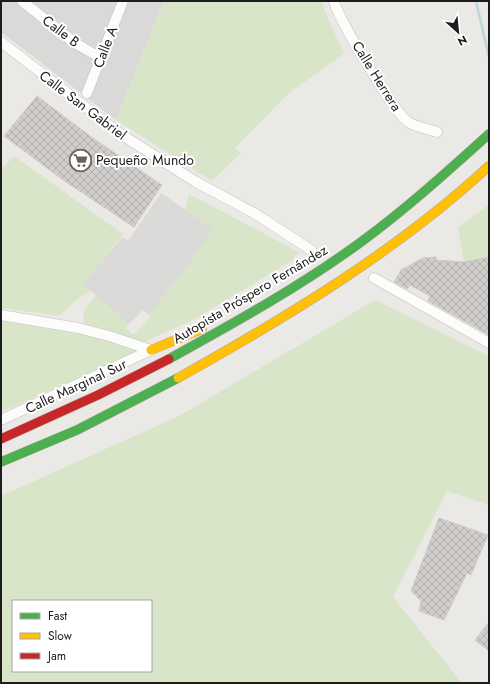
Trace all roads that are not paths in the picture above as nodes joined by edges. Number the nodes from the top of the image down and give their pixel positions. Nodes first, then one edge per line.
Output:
1 (22, 1) edge
2 (122, 1) edge
3 (334, 1) edge
4 (1, 42) edge
5 (101, 58) junction
6 (87, 93) dead end
7 (437, 132) dead end
8 (489, 134) edge
9 (489, 166) edge
10 (311, 250) dead end
11 (374, 278) dead end
12 (292, 288) junction
13 (1, 315) edge
14 (489, 343) edge
15 (151, 350) junction
16 (1, 420) edge
17 (1, 439) edge
18 (1, 462) edge

1 - 5 street, Calle B
2 - 5 street, Calle A
3 - 7 street, Calle Herrera
4 - 10 street, Calle San Gabriel
5 - 6 street, Calle A
8 - 12 highway, Autopista Próspero Fernández
9 - 18 highway
11 - 14 street
12 - 15 highway
12 - 17 highway, Autopista Próspero Fernández
13 - 15 street
15 - 16 street, Calle Marginal Sur

